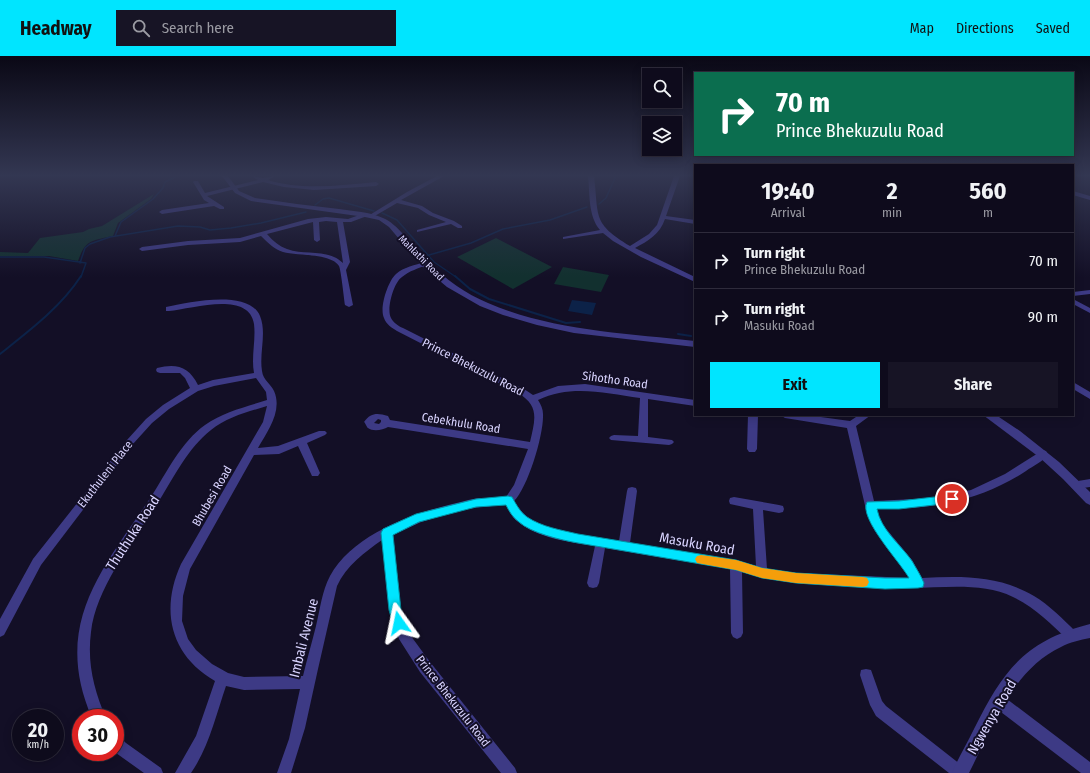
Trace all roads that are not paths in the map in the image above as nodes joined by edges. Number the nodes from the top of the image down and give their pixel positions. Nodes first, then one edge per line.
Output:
1 (179, 209) edge
2 (319, 209) edge
3 (380, 209) edge
4 (421, 209) edge
5 (595, 209) edge
6 (666, 209) edge
7 (162, 212) dead end
8 (368, 216) junction
9 (663, 217) junction
10 (316, 220) junction
11 (340, 221) junction
12 (452, 222) junction
13 (694, 222) edge
14 (460, 228) dead end
15 (418, 230) dead end
16 (603, 231) junction
17 (264, 234) junction
18 (565, 238) dead end
19 (317, 240) dead end
20 (631, 248) junction
21 (142, 249) dead end
22 (426, 264) junction
23 (343, 271) junction
24 (694, 280) edge
25 (1090, 292) edge
26 (1074, 294) edge
27 (1074, 302) edge
28 (349, 305) dead end
29 (169, 309) dead end
30 (1090, 311) edge
31 (694, 344) edge
32 (160, 370) dead end
33 (258, 375) junction
34 (1074, 386) edge
35 (194, 389) junction
36 (1090, 396) edge
37 (644, 397) junction
38 (533, 399) junction
39 (271, 402) junction
40 (694, 403) edge
41 (753, 416) edge
42 (792, 416) edge
43 (864, 416) edge
44 (989, 416) edge
45 (386, 423) dead end
46 (851, 424) junction
47 (322, 433) dead end
48 (614, 438) dead end
49 (643, 439) junction
50 (301, 441) junction
51 (669, 442) dead end
52 (533, 446) junction
53 (752, 449) dead end
54 (252, 452) junction
55 (1043, 454) junction
56 (315, 473) dead end
57 (1090, 483) edge
58 (1076, 485) junction
59 (632, 491) dead end
60 (508, 500) junction
61 (1090, 500) edge
62 (734, 501) dead end
63 (871, 505) junction
64 (758, 506) junction
65 (779, 509) dead end
66 (387, 533) junction
67 (601, 542) junction
68 (624, 547) junction
69 (736, 565) junction
70 (762, 573) junction
71 (593, 583) dead end
72 (918, 583) junction
73 (1090, 630) edge
74 (0, 631) edge
75 (737, 634) dead end
76 (1072, 636) junction
77 (866, 675) dead end
78 (222, 680) junction
79 (309, 682) junction
80 (998, 701) junction
81 (94, 709) edge
82 (124, 750) edge
83 (1090, 771) edge
84 (156, 773) edge
85 (182, 773) edge
86 (284, 773) edge
87 (510, 773) edge
88 (960, 773) edge

1 - 7 street
2 - 8 street, Mahlathi Road
3 - 8 street
4 - 12 street
5 - 16 street
6 - 9 street
8 - 11 street
8 - 22 street, Mahlathi Road
9 - 13 street
9 - 20 street
10 - 11 street
10 - 17 street
10 - 19 street
11 - 23 street
12 - 14 street
12 - 15 street
16 - 18 street
16 - 20 street
17 - 21 street
17 - 23 street
20 - 24 street
22 - 31 street, Mahlathi Road
22 - 38 street, Prince Bhekuzulu Road
23 - 28 street
25 - 26 street
27 - 30 street
29 - 33 street
32 - 35 street
33 - 35 street, Ekuthuleni Place
33 - 39 street, Bhubesi Road
34 - 36 street
35 - 74 street, Ekuthuleni Place
37 - 38 street, Sihotho Road
37 - 40 street, Sihotho Road
37 - 49 street
38 - 52 street, Prince Bhekuzulu Road
39 - 54 street, Bhubesi Road
39 - 81 street, Thuthuka Road
41 - 53 street
42 - 46 street
43 - 46 street
44 - 55 street
45 - 52 street, Cebekhulu Road
46 - 63 street
47 - 50 street
48 - 49 street
49 - 51 street
50 - 54 street
50 - 56 street
52 - 60 street, Prince Bhekuzulu Road
54 - 78 street, Bhubesi Road
55 - 58 street
55 - 63 street
57 - 58 street
58 - 61 street
59 - 68 street
60 - 66 street
60 - 67 street, Masuku Road
62 - 64 street
63 - 72 street
64 - 65 street
64 - 70 street
66 - 79 street, Imbali Avenue
66 - 87 street, Prince Bhekuzulu Road
67 - 68 street, Masuku Road
67 - 71 street
68 - 69 street, Masuku Road
69 - 70 street, Masuku Road
69 - 75 street
70 - 72 street, Masuku Road
72 - 76 street, Masuku Road
73 - 76 street, Ngwenya Road
76 - 80 street, Ngwenya Road
77 - 88 street
78 - 79 street, Bhubesi Road
78 - 85 street
79 - 86 street, Imbali Avenue
80 - 83 street
80 - 88 street, Ngwenya Road
82 - 84 street

